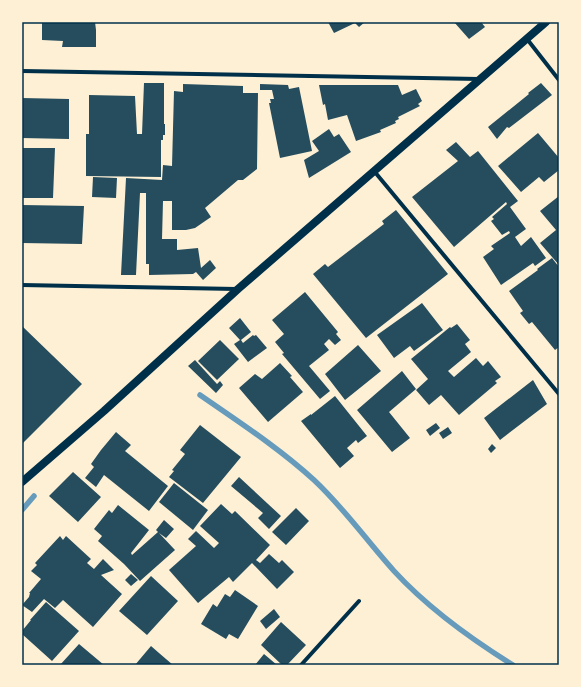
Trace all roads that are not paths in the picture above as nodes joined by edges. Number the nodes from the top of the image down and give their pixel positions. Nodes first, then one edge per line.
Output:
1 (546, 22) edge
2 (526, 38) junction
3 (22, 71) edge
4 (479, 79) junction
5 (559, 80) edge
6 (374, 171) junction
7 (22, 285) edge
8 (238, 290) junction
9 (559, 394) edge
10 (22, 482) edge
11 (359, 601) dead end
12 (301, 665) edge

1 - 2 main road
2 - 4 main road
2 - 5 street
3 - 4 street
4 - 6 main road
6 - 8 main road
6 - 9 street
7 - 8 street
8 - 10 main road
11 - 12 street

